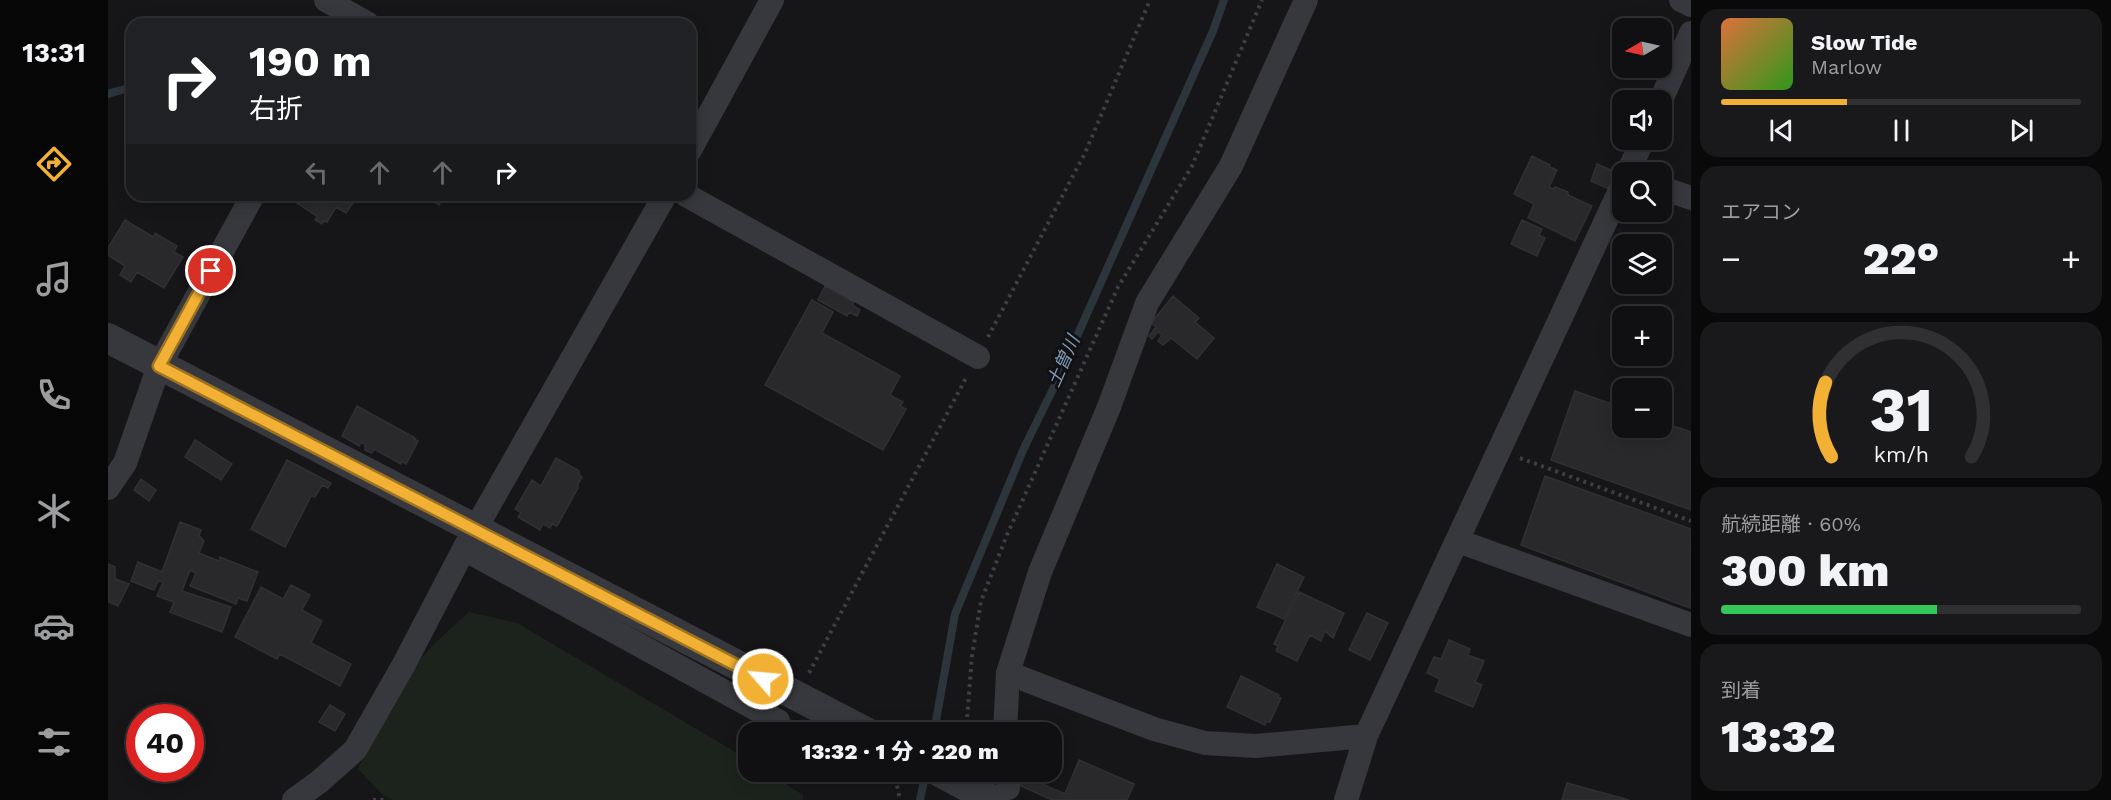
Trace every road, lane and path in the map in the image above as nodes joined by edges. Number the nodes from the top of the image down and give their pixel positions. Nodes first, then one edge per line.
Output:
1 (326, 0) edge
2 (772, 0) edge
3 (1262, 0) edge
4 (1306, 0) edge
5 (1681, 0) edge
6 (1691, 5) edge
7 (357, 16) edge
8 (1691, 33) edge
9 (1665, 90) edge
10 (696, 139) edge
11 (1672, 191) edge
12 (1691, 198) edge
13 (250, 201) edge
14 (662, 201) edge
15 (696, 201) edge
16 (1612, 208) edge
17 (108, 339) edge
18 (978, 357) dead end
19 (159, 366) junction
20 (1500, 449) junction
21 (108, 488) edge
22 (1691, 521) edge
23 (470, 540) junction
24 (1458, 540) junction
25 (1691, 625) edge
26 (1008, 673) junction
27 (778, 721) dead end
28 (845, 722) edge
29 (967, 722) edge
30 (1006, 722) edge
31 (1366, 735) junction
32 (896, 782) edge
33 (294, 800) edge
34 (373, 800) edge
35 (385, 800) edge
36 (900, 800) edge
37 (1346, 800) edge

1 - 7 street
2 - 10 street
3 - 29 path
4 - 26 street
5 - 6 street
8 - 9 street
11 - 12 street
13 - 19 street
14 - 23 street
15 - 18 street
16 - 20 street
17 - 19 street
19 - 21 street
19 - 23 street
20 - 22 path
20 - 24 street
23 - 27 street
23 - 28 street
23 - 33 street
24 - 25 street
24 - 31 street
26 - 30 street
26 - 31 street
31 - 37 street
32 - 36 path
34 - 35 path

